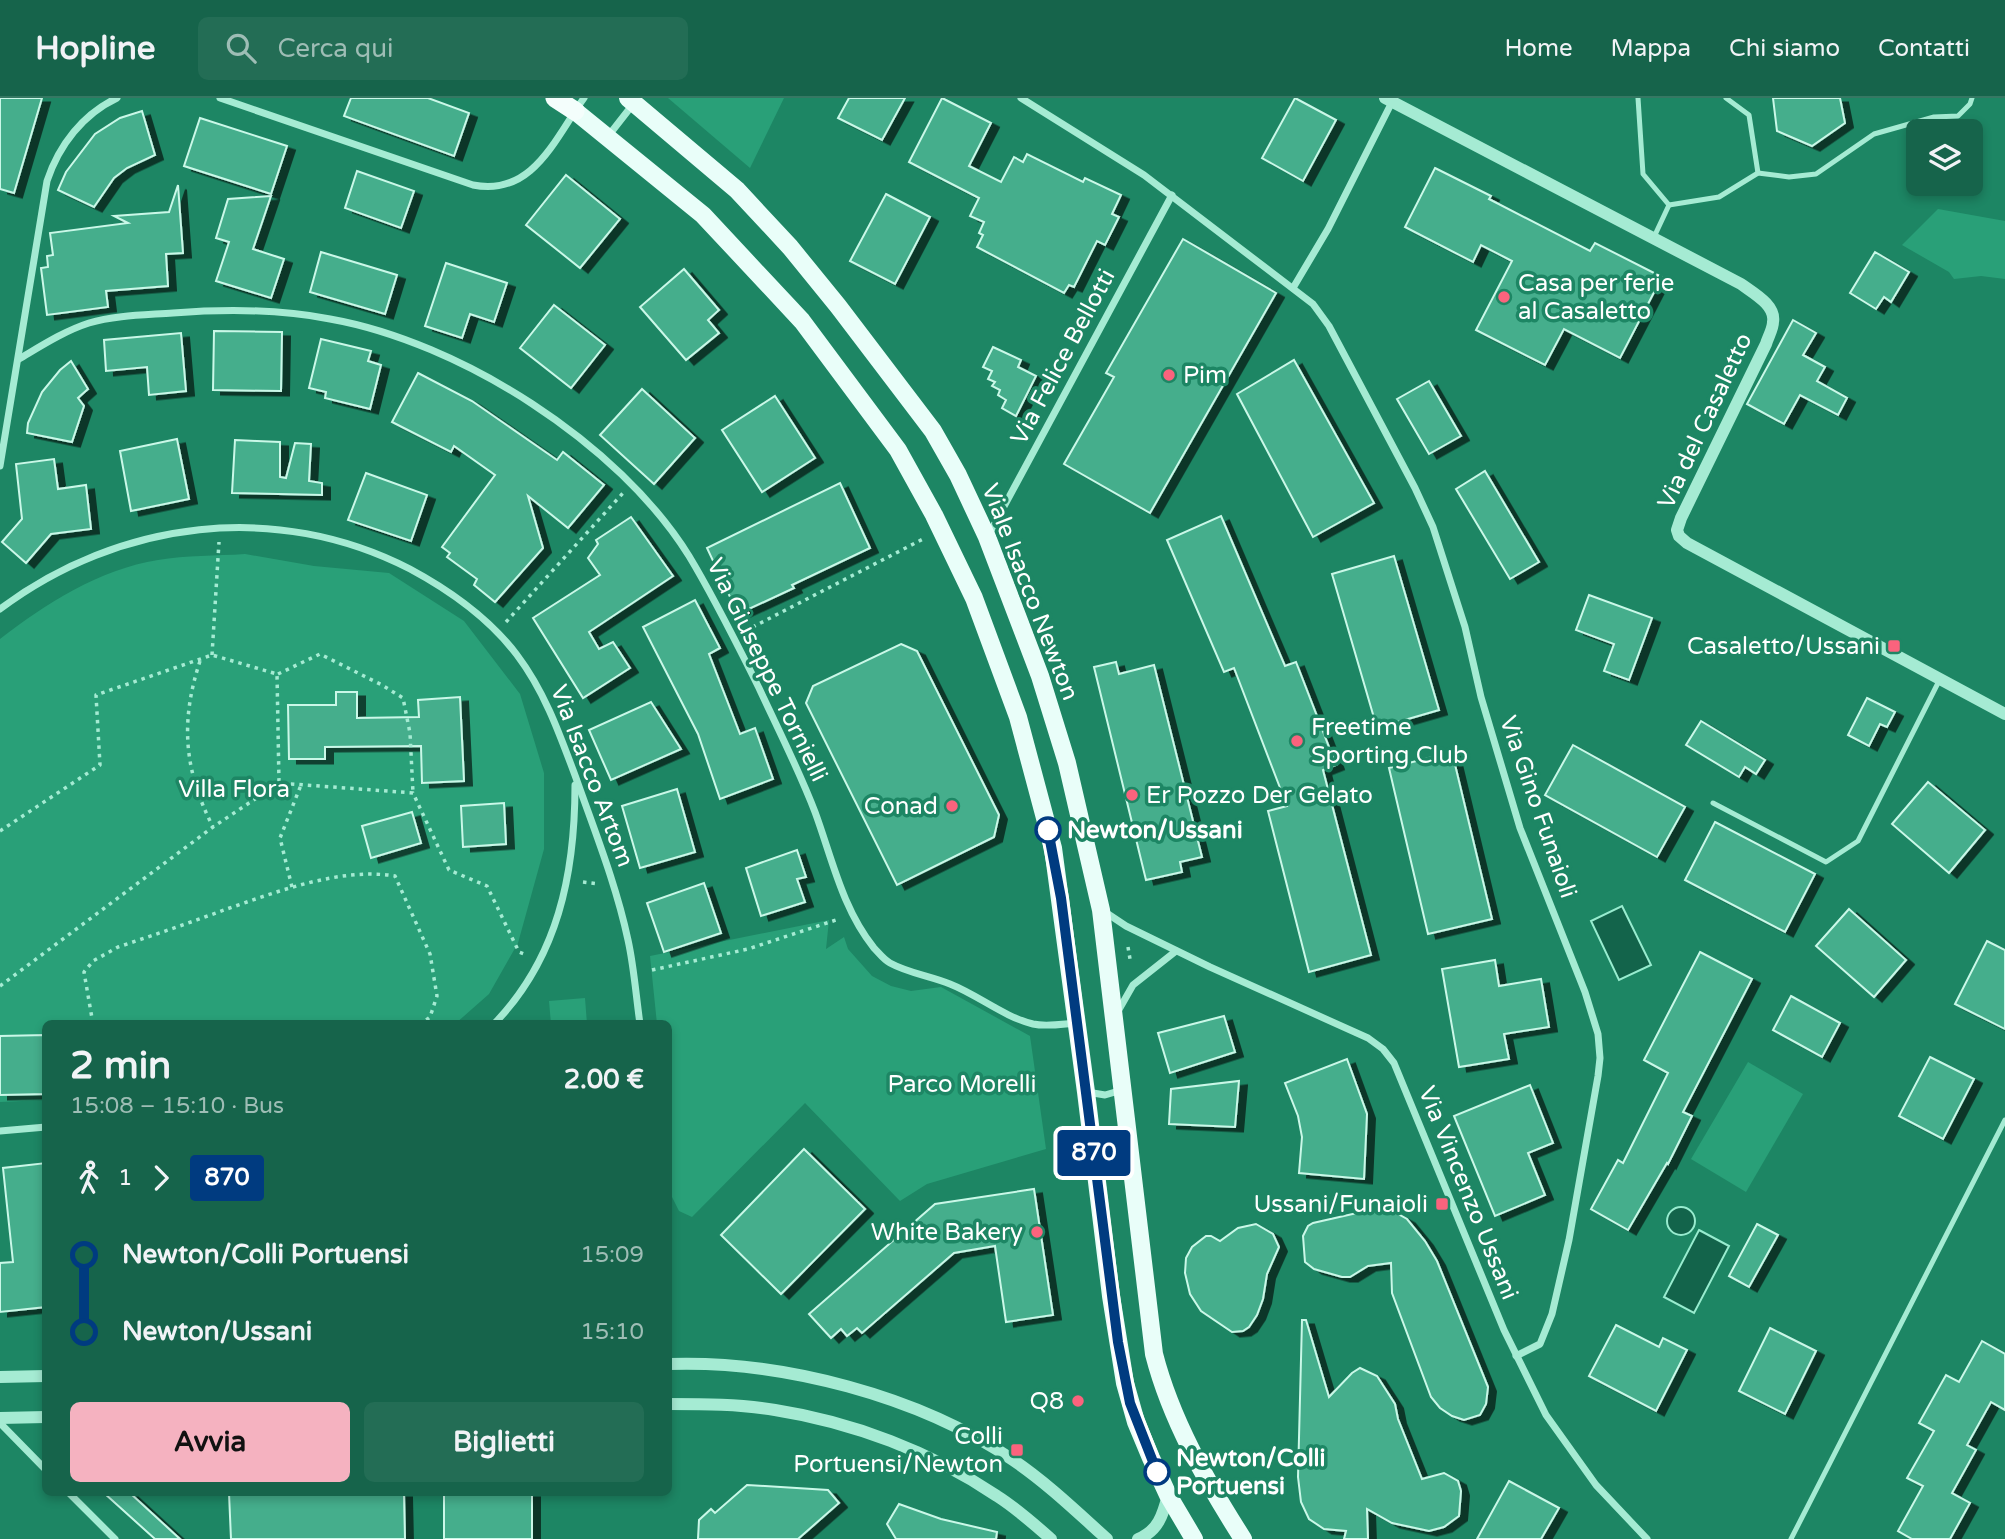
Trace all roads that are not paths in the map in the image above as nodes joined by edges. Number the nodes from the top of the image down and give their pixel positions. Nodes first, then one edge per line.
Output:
1 (117, 98) edge
2 (220, 98) edge
3 (555, 98) edge
4 (1021, 98) edge
5 (1638, 98) edge
6 (1726, 98) edge
7 (1972, 98) edge
8 (631, 100) edge
9 (1388, 100) edge
10 (579, 104) edge
11 (608, 137) junction
12 (1758, 173) junction
13 (1172, 195) junction
14 (1669, 205) junction
15 (1653, 238) junction
16 (1293, 288) junction
17 (19, 359) junction
18 (0, 466) edge
19 (987, 537) junction
20 (0, 609) edge
21 (1940, 679) junction
22 (2005, 714) edge
23 (575, 778) junction
24 (1713, 803) dead end
25 (1101, 910) junction
26 (1176, 951) junction
27 (1115, 1018) junction
28 (497, 1020) edge
29 (639, 1020) edge
30 (1077, 1023) junction
31 (1122, 1090) junction
32 (1086, 1091) junction
33 (2005, 1119) edge
34 (42, 1128) edge
35 (0, 1132) edge
36 (1516, 1356) junction
37 (672, 1364) edge
38 (42, 1376) edge
39 (0, 1377) edge
40 (672, 1404) edge
41 (42, 1417) edge
42 (0, 1418) edge
43 (0, 1423) edge
44 (42, 1466) edge
45 (72, 1496) edge
46 (1168, 1496) junction
47 (115, 1539) edge
48 (1051, 1539) edge
49 (1107, 1539) edge
50 (1138, 1539) edge
51 (1194, 1539) edge
52 (1243, 1539) edge
53 (1647, 1539) edge
54 (1791, 1539) edge

1 - 17 street
2 - 10 street
3 - 10 highway
4 - 13 street, Via Gino Funaioli
5 - 14 lane
6 - 12 lane
7 - 12 lane
8 - 11 street, Viale Isacco Newton
8 - 19 main road, Viale Isacco Newton
9 - 15 street, Via del Casaletto
9 - 16 street
10 - 11 main road
11 - 30 main road
12 - 14 lane
13 - 16 street, Via Gino Funaioli
13 - 19 street, Via Felice Bellotti
14 - 15 lane
15 - 21 street, Via del Casaletto
16 - 36 street, Via Gino Funaioli
17 - 18 street
17 - 30 street, Via Giuseppe Tornielli
19 - 25 main road, Viale Isacco Newton
20 - 23 street, Via Isacco Artom
21 - 22 street, Via del Casaletto
21 - 24 lane
23 - 28 street
23 - 29 street, Via Isacco Artom
25 - 26 street, Via Vincenzo Ussani
25 - 27 main road, Viale Isacco Newton
26 - 27 street
26 - 36 street, Via Vincenzo Ussani
27 - 31 main road, Viale Isacco Newton
30 - 32 main road
31 - 32 street
31 - 52 main road, Viale Isacco Newton
32 - 46 main road
33 - 54 lane
34 - 35 street
36 - 53 street, Via Vincenzo Ussani
37 - 49 street
38 - 39 street
40 - 48 street
41 - 42 street
43 - 44 street
45 - 47 street
46 - 50 street
46 - 51 main road

